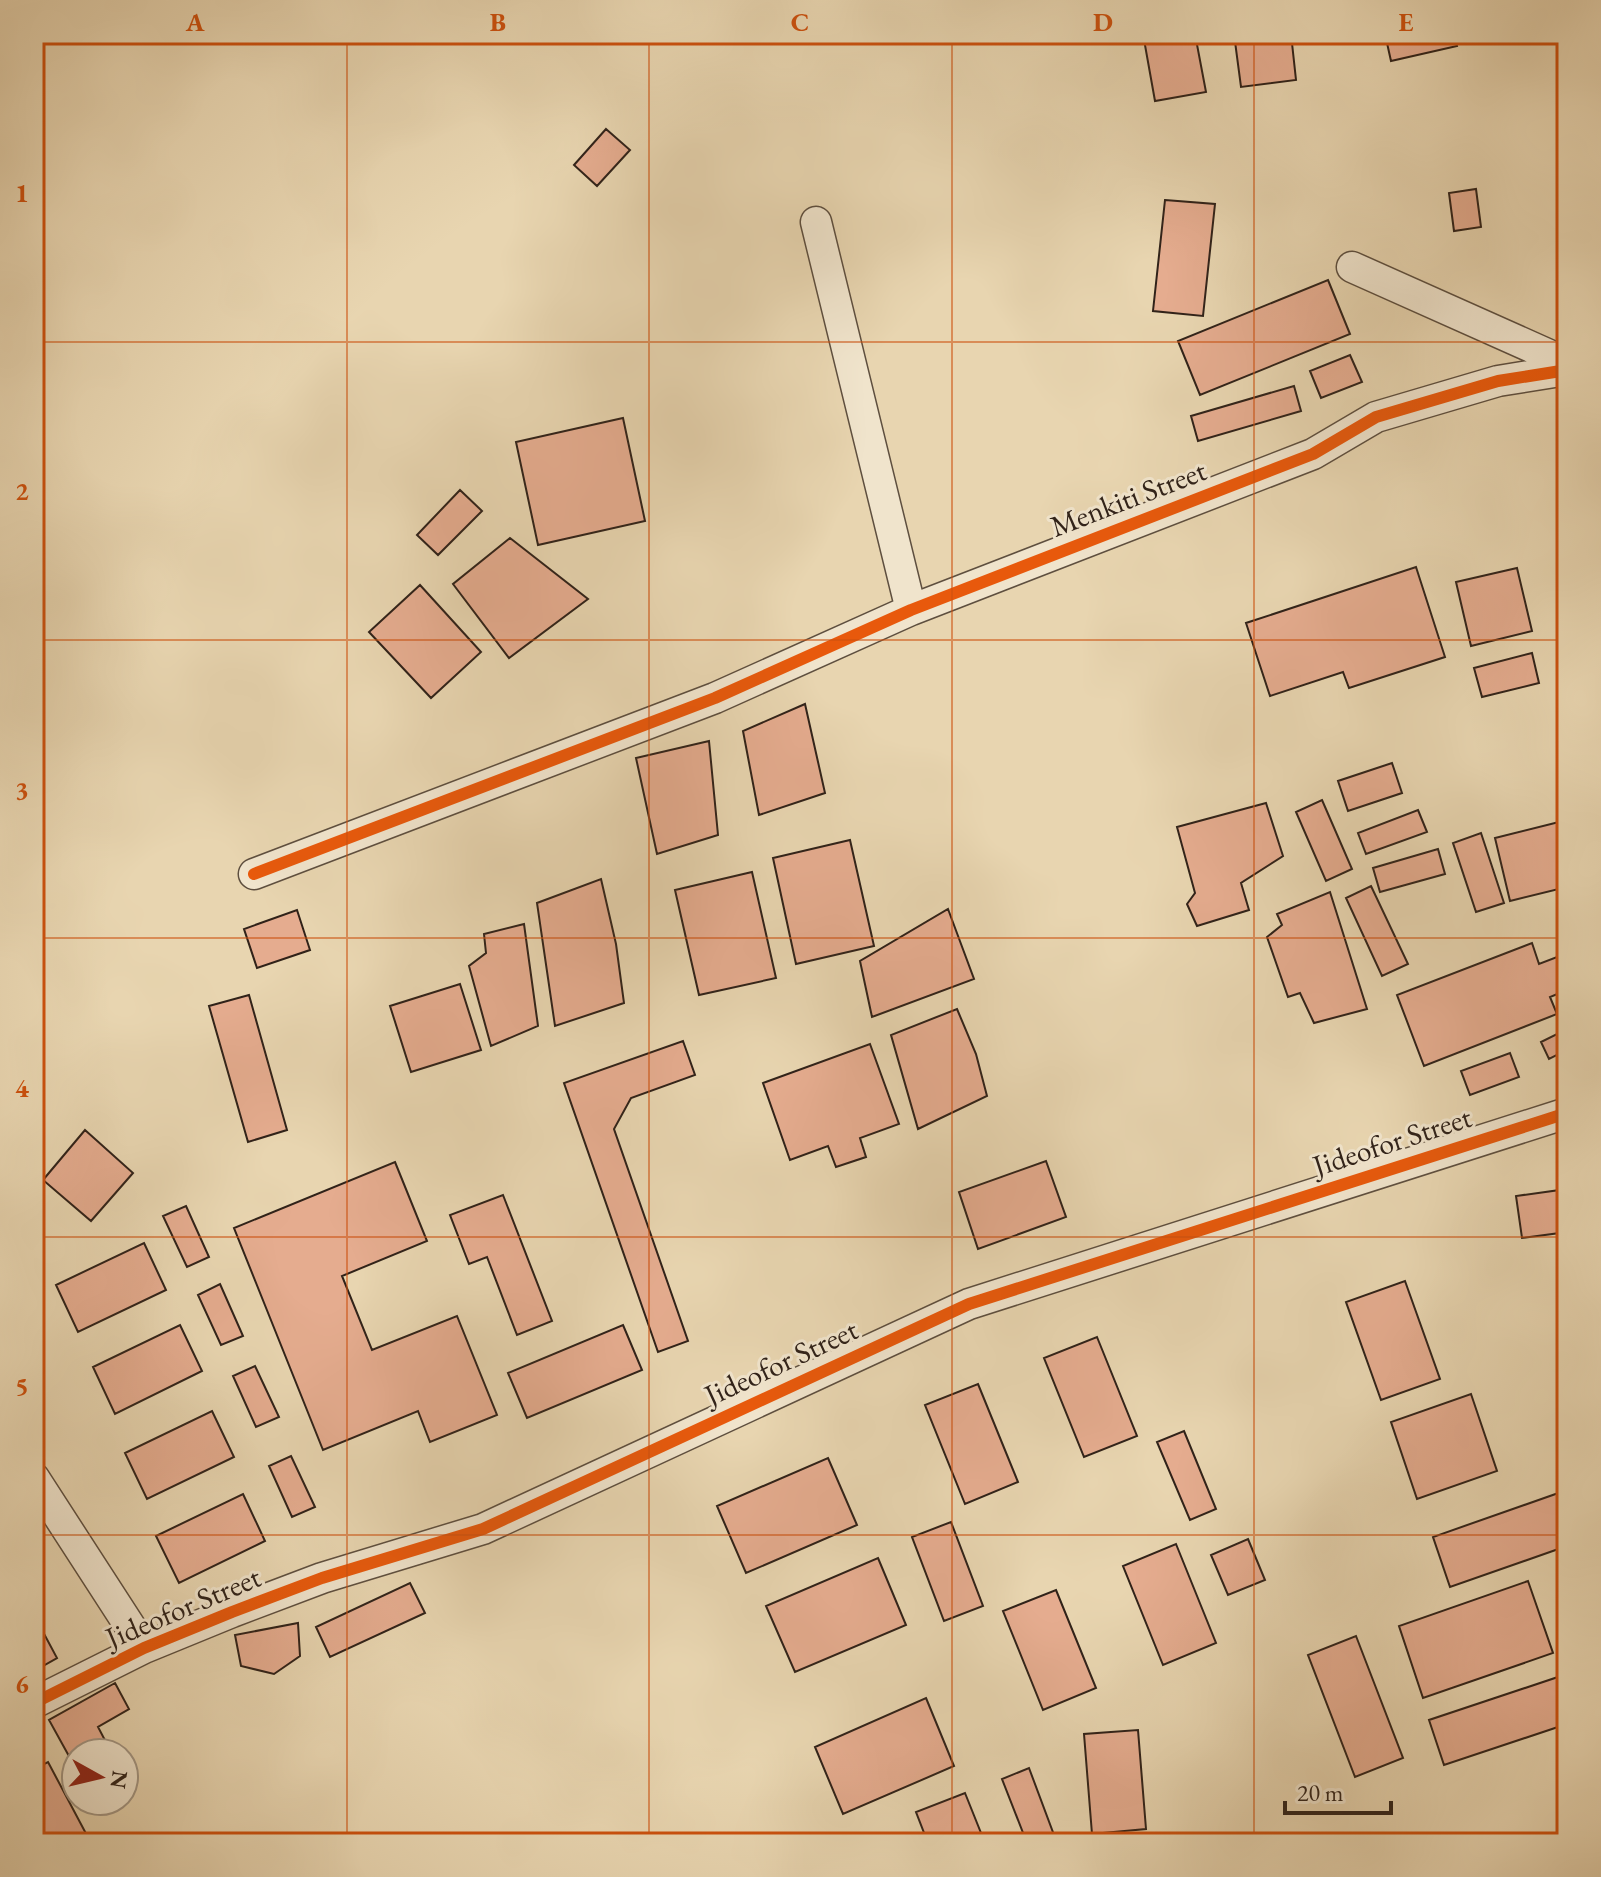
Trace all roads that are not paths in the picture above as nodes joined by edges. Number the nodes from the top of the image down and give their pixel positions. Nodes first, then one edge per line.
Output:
1 (816, 222) dead end
2 (1352, 267) dead end
3 (1567, 363) edge
4 (1567, 370) edge
5 (911, 610) junction
6 (254, 874) dead end
7 (1567, 1113) edge
8 (34, 1478) edge
9 (144, 1648) junction
10 (34, 1703) edge

1 - 5 street
2 - 3 street
4 - 5 street, Menkiti Street
5 - 6 street, Menkiti Street
7 - 9 street, Jideofor Street
8 - 9 street
9 - 10 street, Jideofor Street

